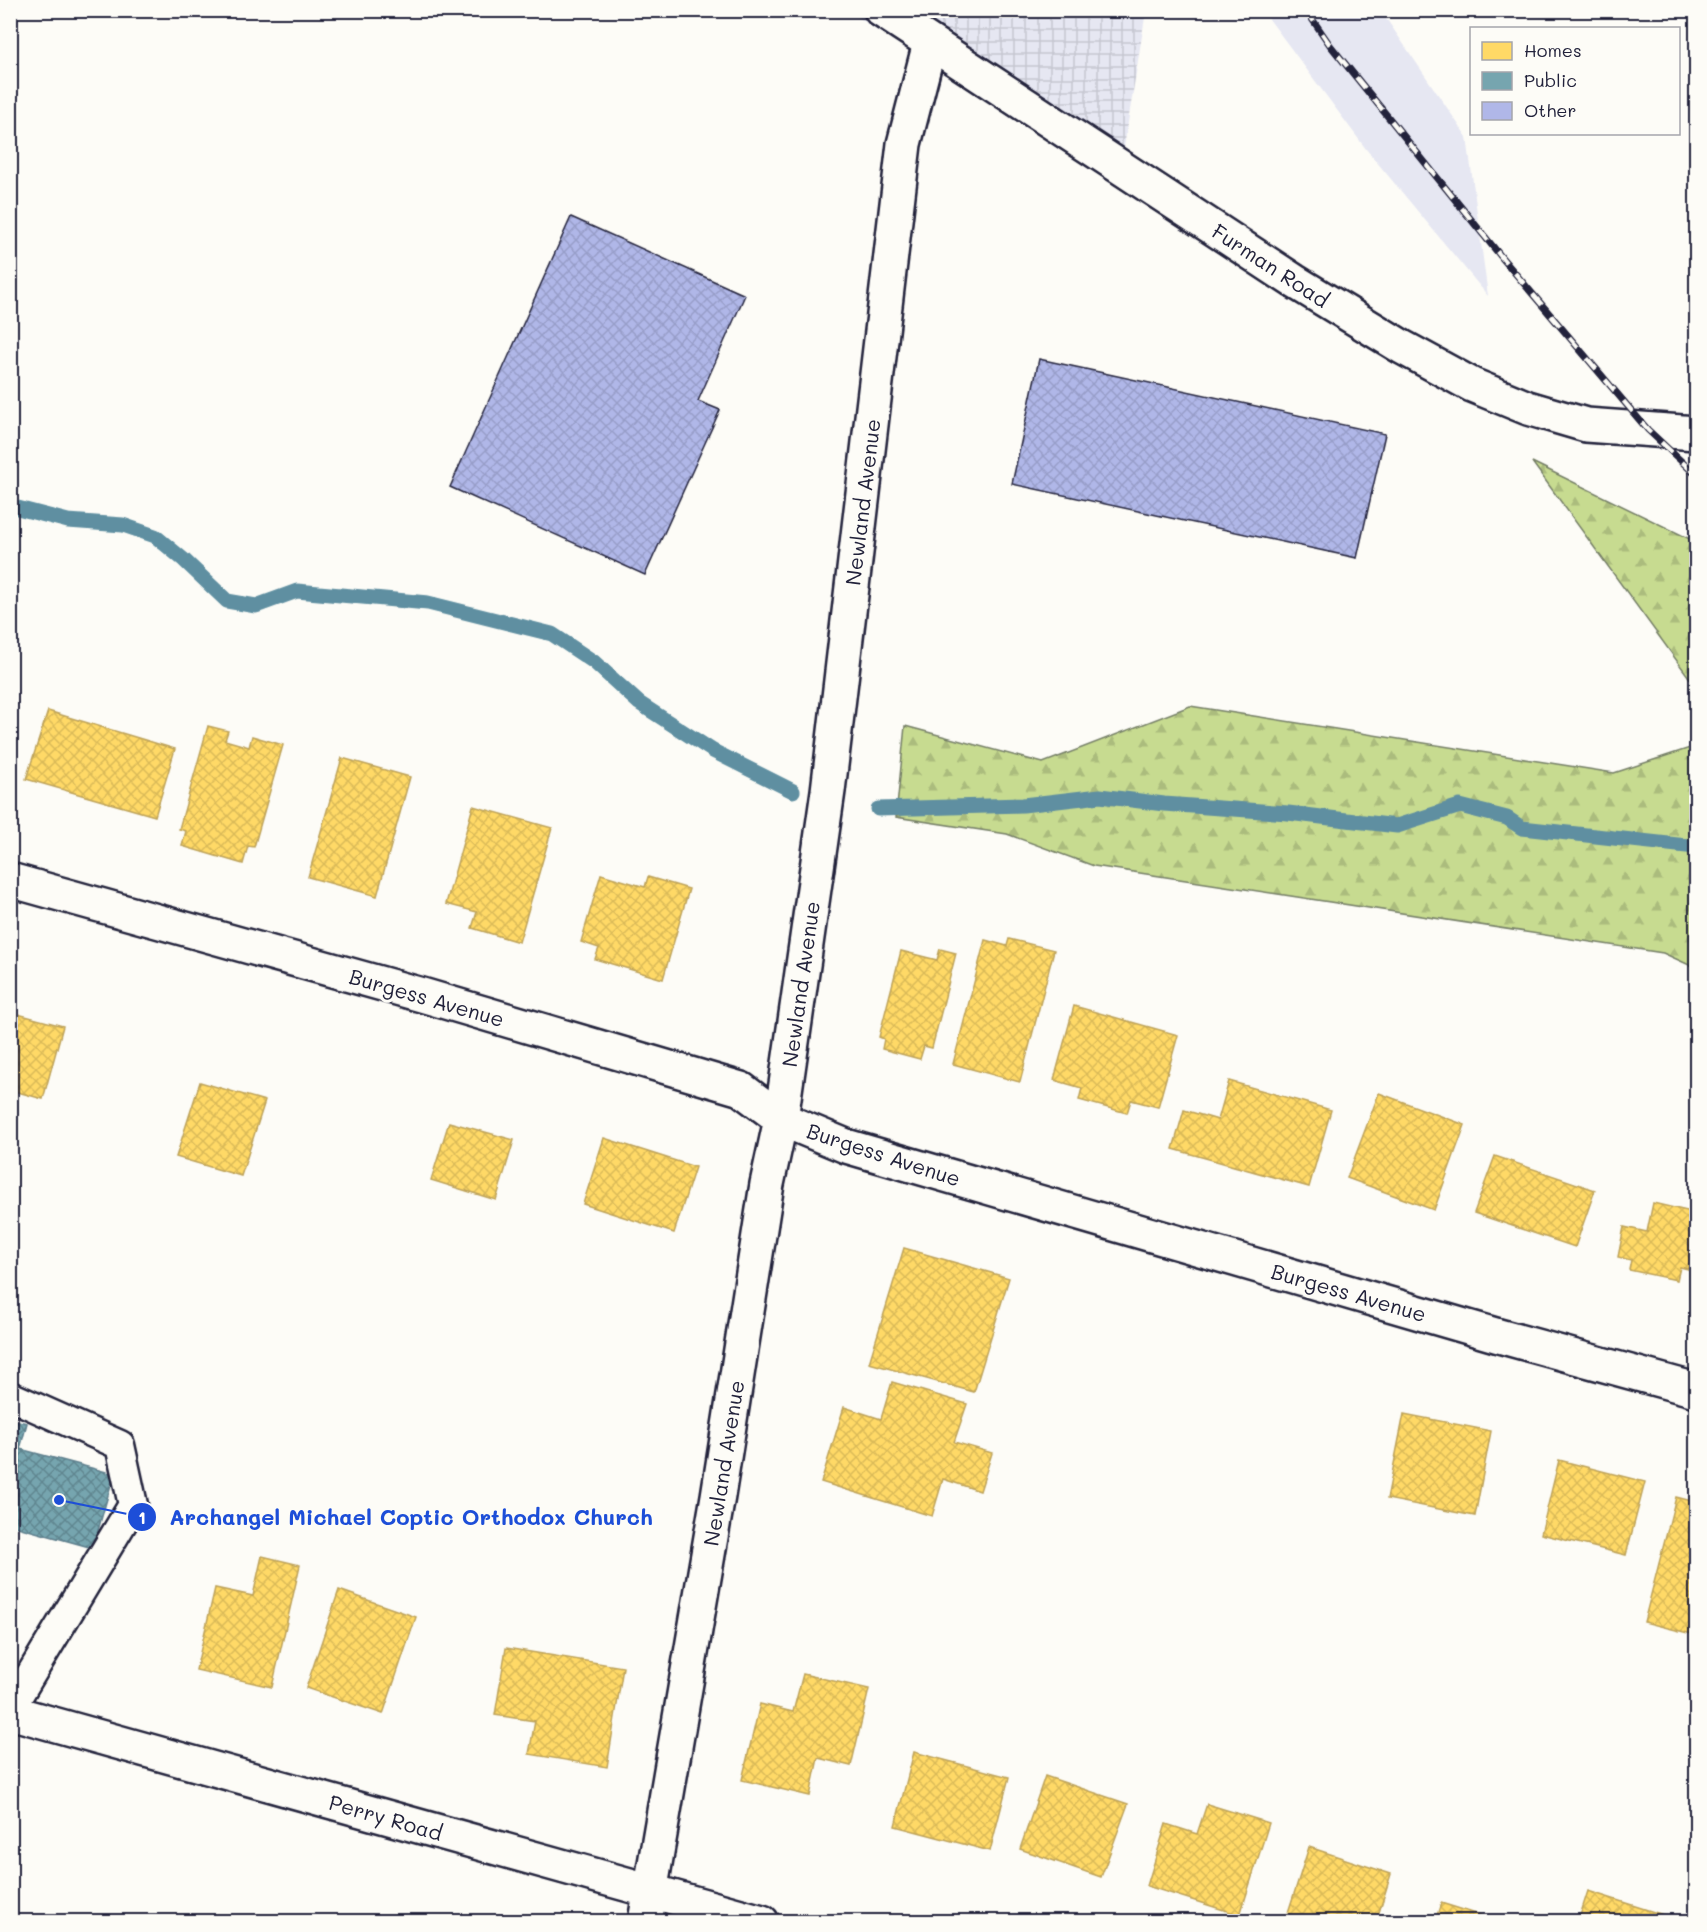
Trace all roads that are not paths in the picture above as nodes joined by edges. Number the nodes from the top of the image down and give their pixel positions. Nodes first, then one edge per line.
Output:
1 (881, 10) edge
2 (930, 43) junction
3 (1696, 433) edge
4 (10, 880) edge
5 (781, 1119) junction
6 (1696, 1390) edge
7 (10, 1396) edge
8 (10, 1710) edge
9 (647, 1906) edge
10 (762, 1922) edge

1 - 2 street, Furman Road
2 - 3 street, Furman Road
2 - 5 street, Newland Avenue
4 - 5 street, Burgess Avenue
5 - 6 street, Burgess Avenue
5 - 9 street, Newland Avenue
7 - 8 lane
8 - 9 street, Perry Road
9 - 10 street, Perry Road

